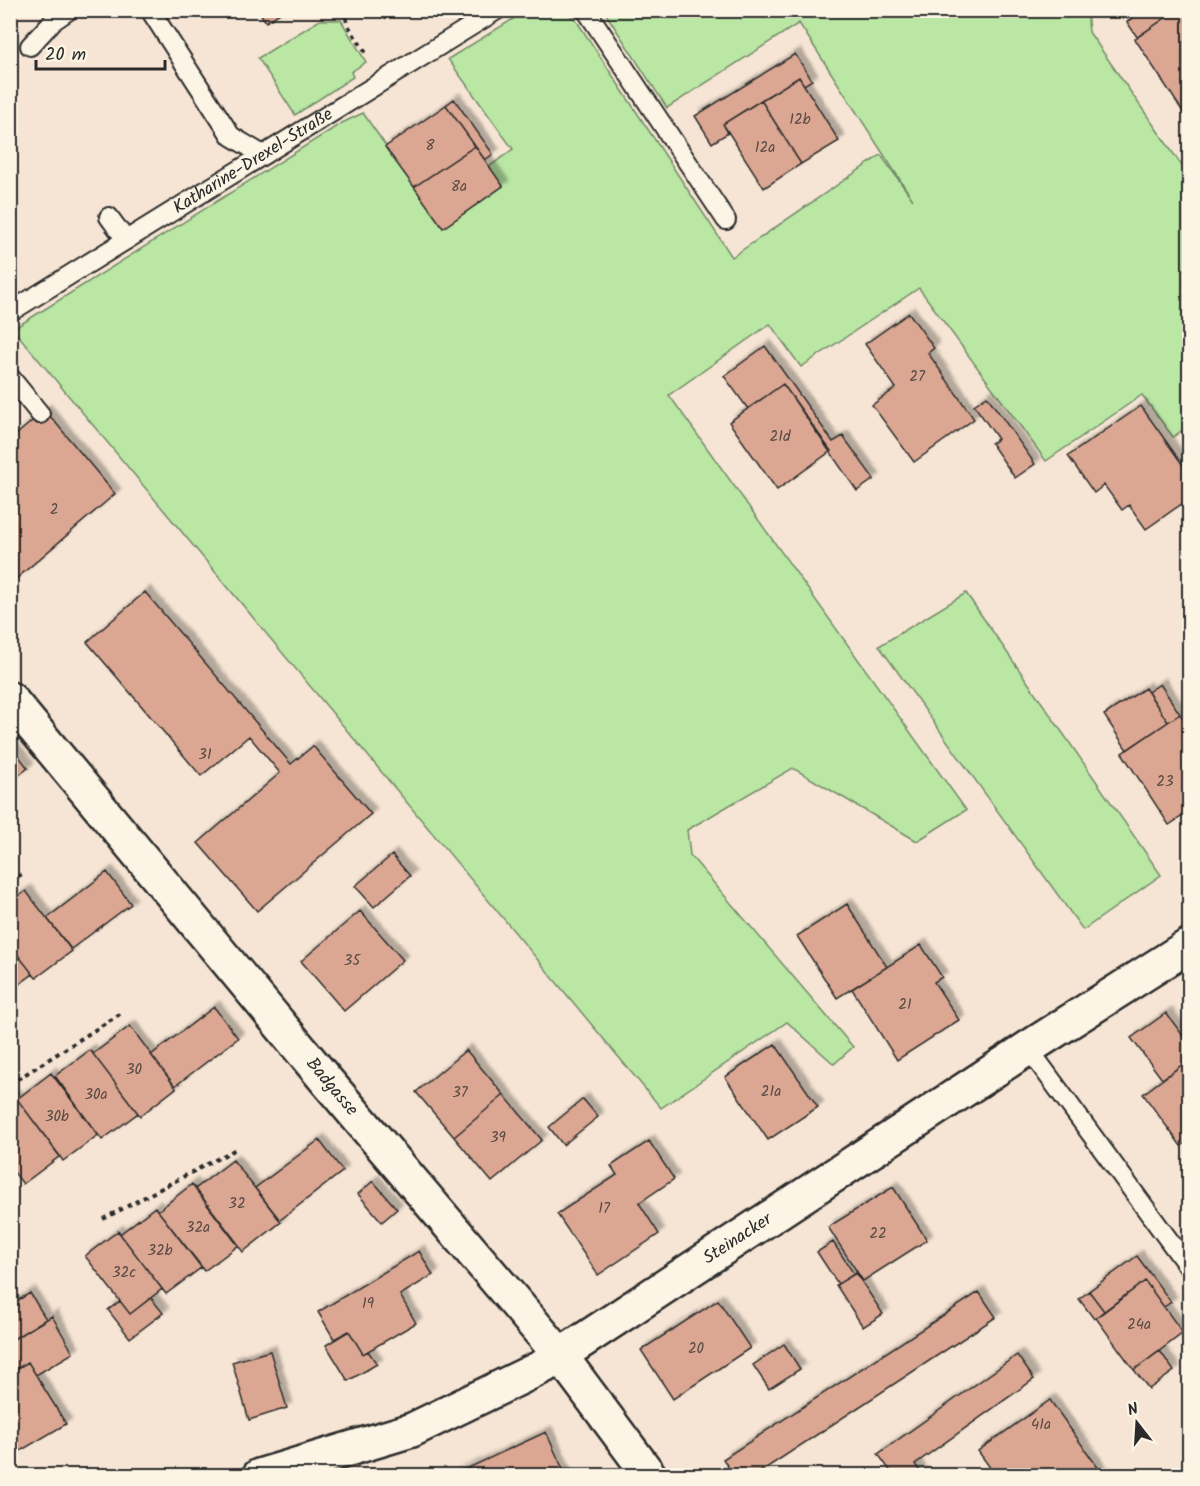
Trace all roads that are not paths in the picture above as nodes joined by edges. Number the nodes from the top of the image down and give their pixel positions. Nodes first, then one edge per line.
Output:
1 (69, 10) edge
2 (150, 10) edge
3 (586, 10) edge
4 (494, 11) edge
5 (30, 46) dead end
6 (263, 155) junction
7 (109, 217) dead end
8 (726, 220) dead end
9 (126, 240) junction
10 (10, 312) edge
11 (10, 377) edge
12 (40, 414) dead end
13 (10, 699) edge
14 (1190, 945) edge
15 (1028, 1048) junction
16 (1190, 1269) edge
17 (560, 1355) junction
18 (259, 1476) edge
19 (650, 1476) edge

1 - 5 lane
2 - 6 lane
3 - 8 lane
4 - 6 lane, Katharine-Drexel-Straße
6 - 9 lane, Katharine-Drexel-Straße
7 - 9 lane
9 - 10 lane, Katharine-Drexel-Straße
11 - 12 lane
13 - 17 street, Badgasse
14 - 15 street, Steinacker
15 - 16 lane
15 - 17 street, Steinacker
17 - 18 street, Steinacker
17 - 19 street, Badgasse

